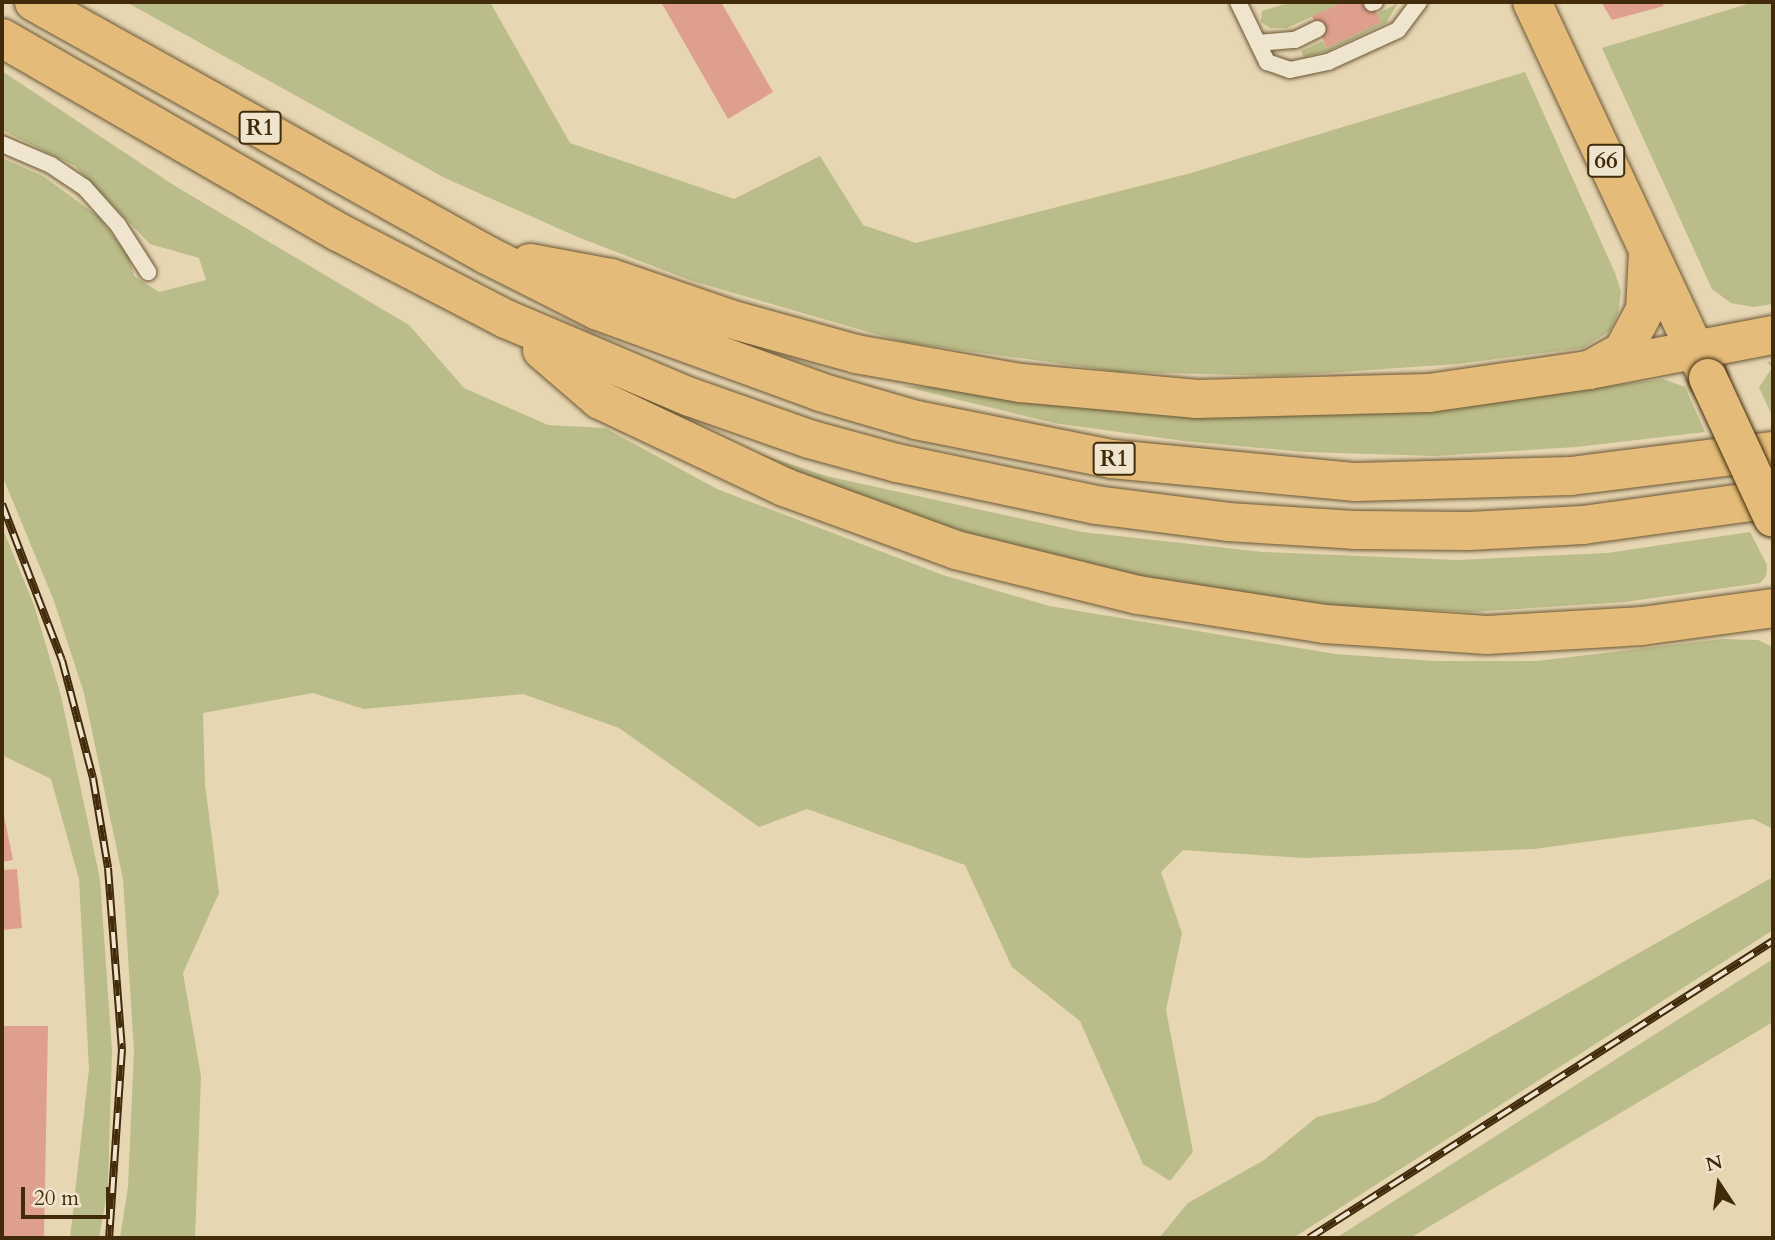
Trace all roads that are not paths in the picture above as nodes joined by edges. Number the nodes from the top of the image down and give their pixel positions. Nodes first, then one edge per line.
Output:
1 (34, 2) edge
2 (1238, 2) edge
3 (1419, 2) edge
4 (1532, 2) edge
5 (1318, 29) dead end
6 (2, 38) edge
7 (1258, 43) junction
8 (2, 144) edge
9 (1648, 251) junction
10 (487, 255) junction
11 (148, 272) dead end
12 (506, 319) junction
13 (1773, 335) edge
14 (1702, 364) junction
15 (1589, 370) junction
16 (1773, 451) edge
17 (1773, 499) edge
18 (1773, 519) edge
19 (1773, 608) edge

1 - 10 main road, R1
2 - 7 lane
3 - 7 lane
4 - 9 main road, 66
5 - 7 lane
6 - 12 main road, R1
8 - 11 lane
9 - 14 main road, 66
9 - 15 main road
10 - 15 main road
10 - 16 main road, R1
12 - 17 main road, R1
12 - 19 main road
13 - 14 main road
14 - 15 main road
14 - 18 main road, 66, bridge

